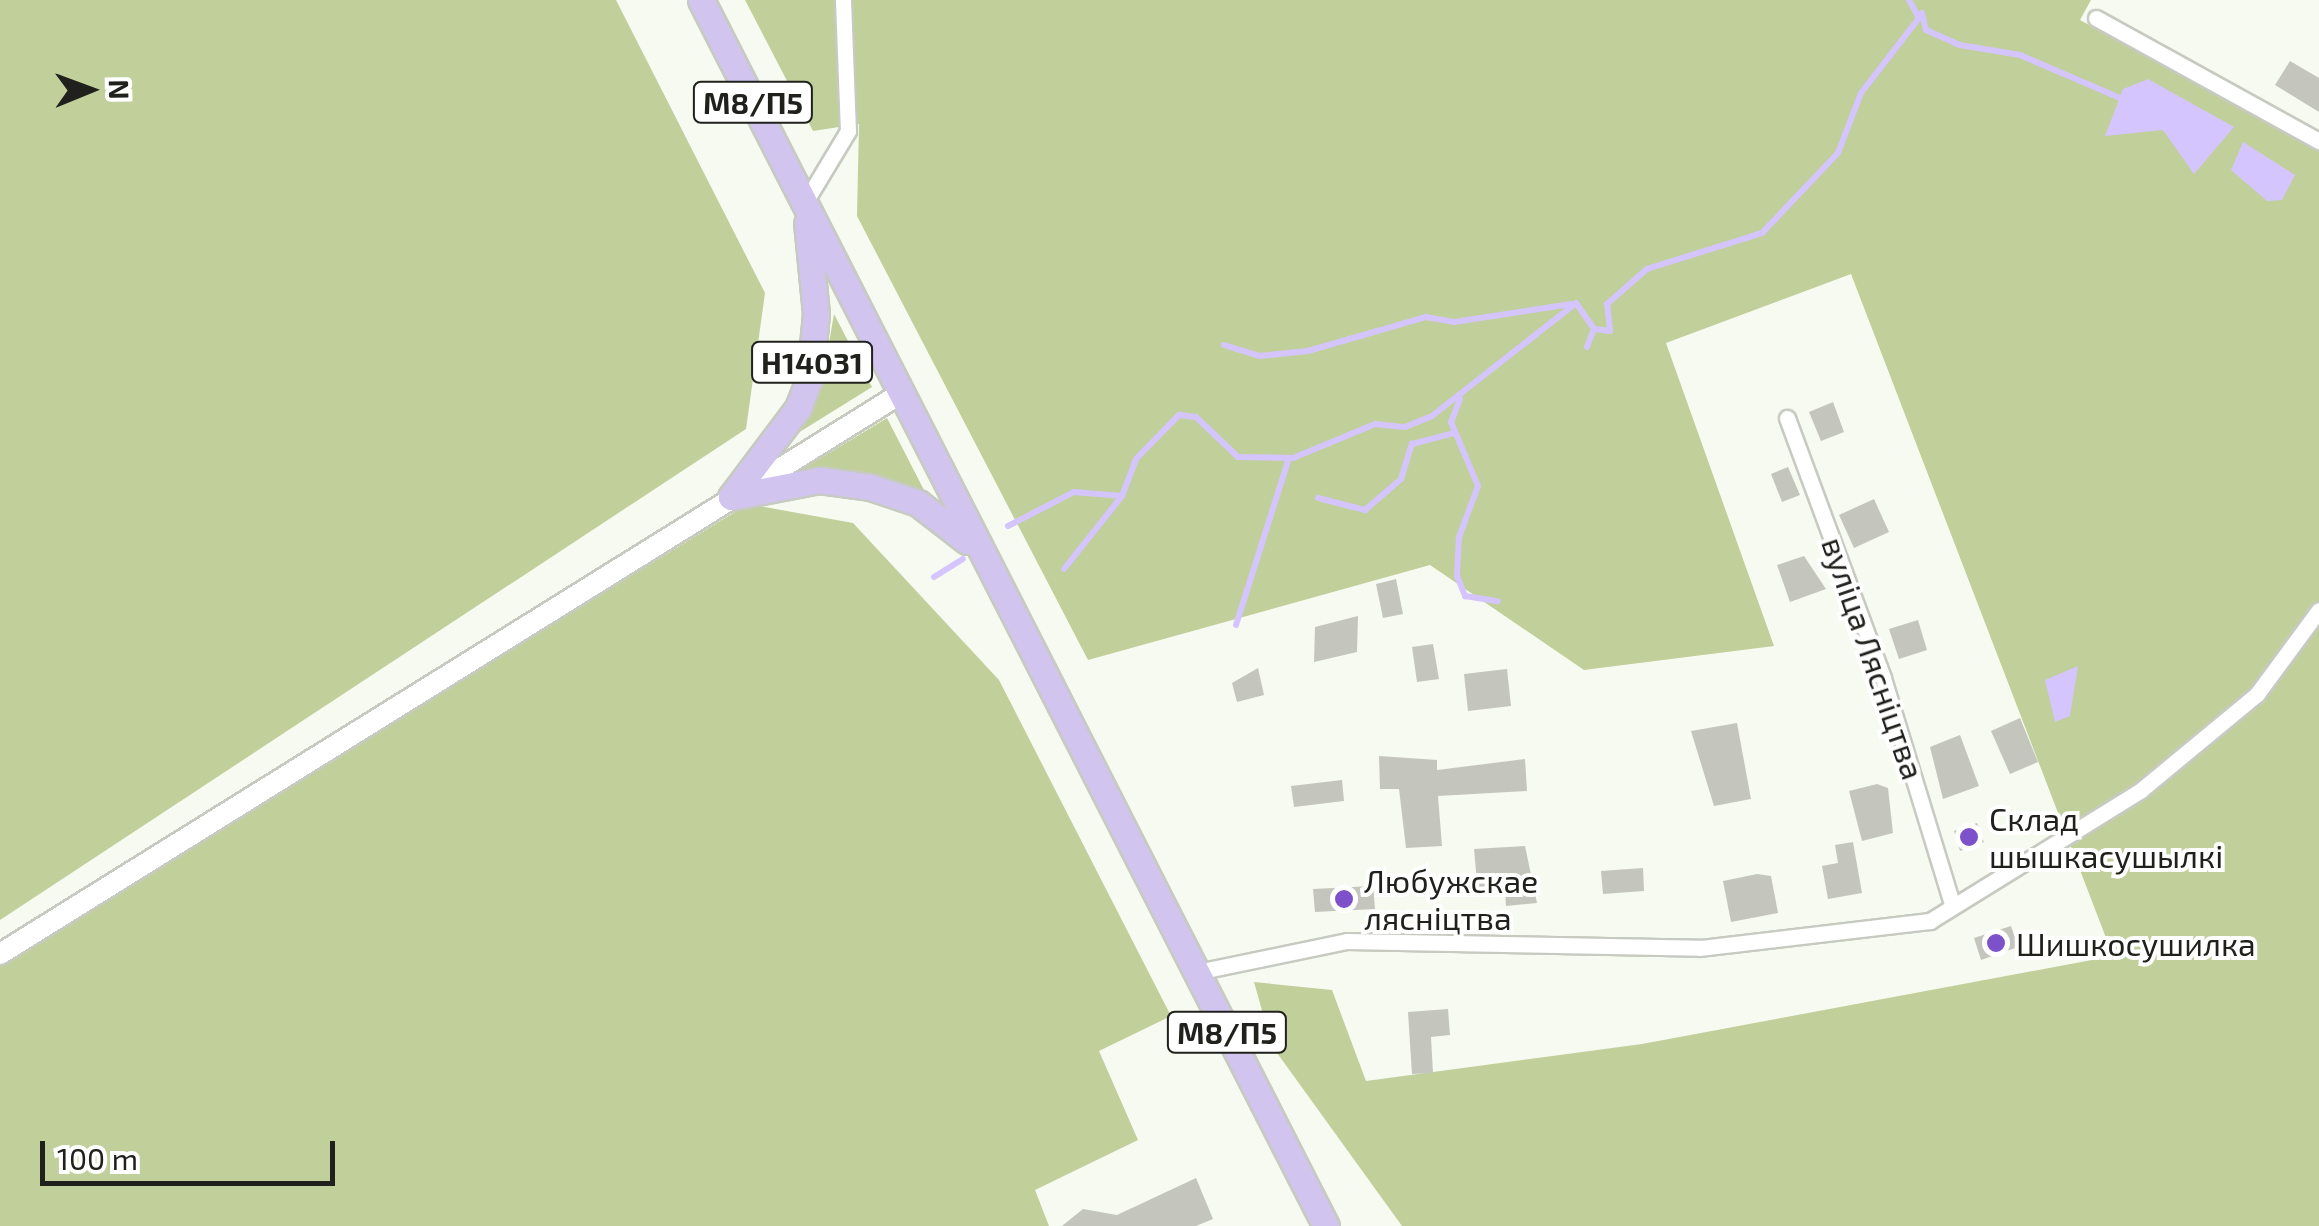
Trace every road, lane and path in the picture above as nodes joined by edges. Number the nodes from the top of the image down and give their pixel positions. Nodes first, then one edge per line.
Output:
1 (701, 0) edge
2 (842, 0) edge
3 (2096, 18) dead end
4 (2319, 142) edge
5 (804, 204) junction
6 (900, 394) junction
7 (1786, 418) dead end
8 (730, 497) junction
9 (988, 564) junction
10 (2319, 610) edge
11 (1950, 901) junction
12 (0, 954) edge
13 (1197, 972) junction
14 (1326, 1226) edge

1 - 5 main road, М8/П5
2 - 5 street
3 - 4 street
5 - 6 main road, М8/П5
5 - 8 main road, Н14031
6 - 8 street, Н14031
6 - 9 main road, М8/П5
7 - 11 street, вуліца Лясніцтва
8 - 9 main road, Н14031
8 - 12 street, Н14031
9 - 13 main road, М8/П5
10 - 11 street
11 - 13 street
13 - 14 main road, М8/П5

